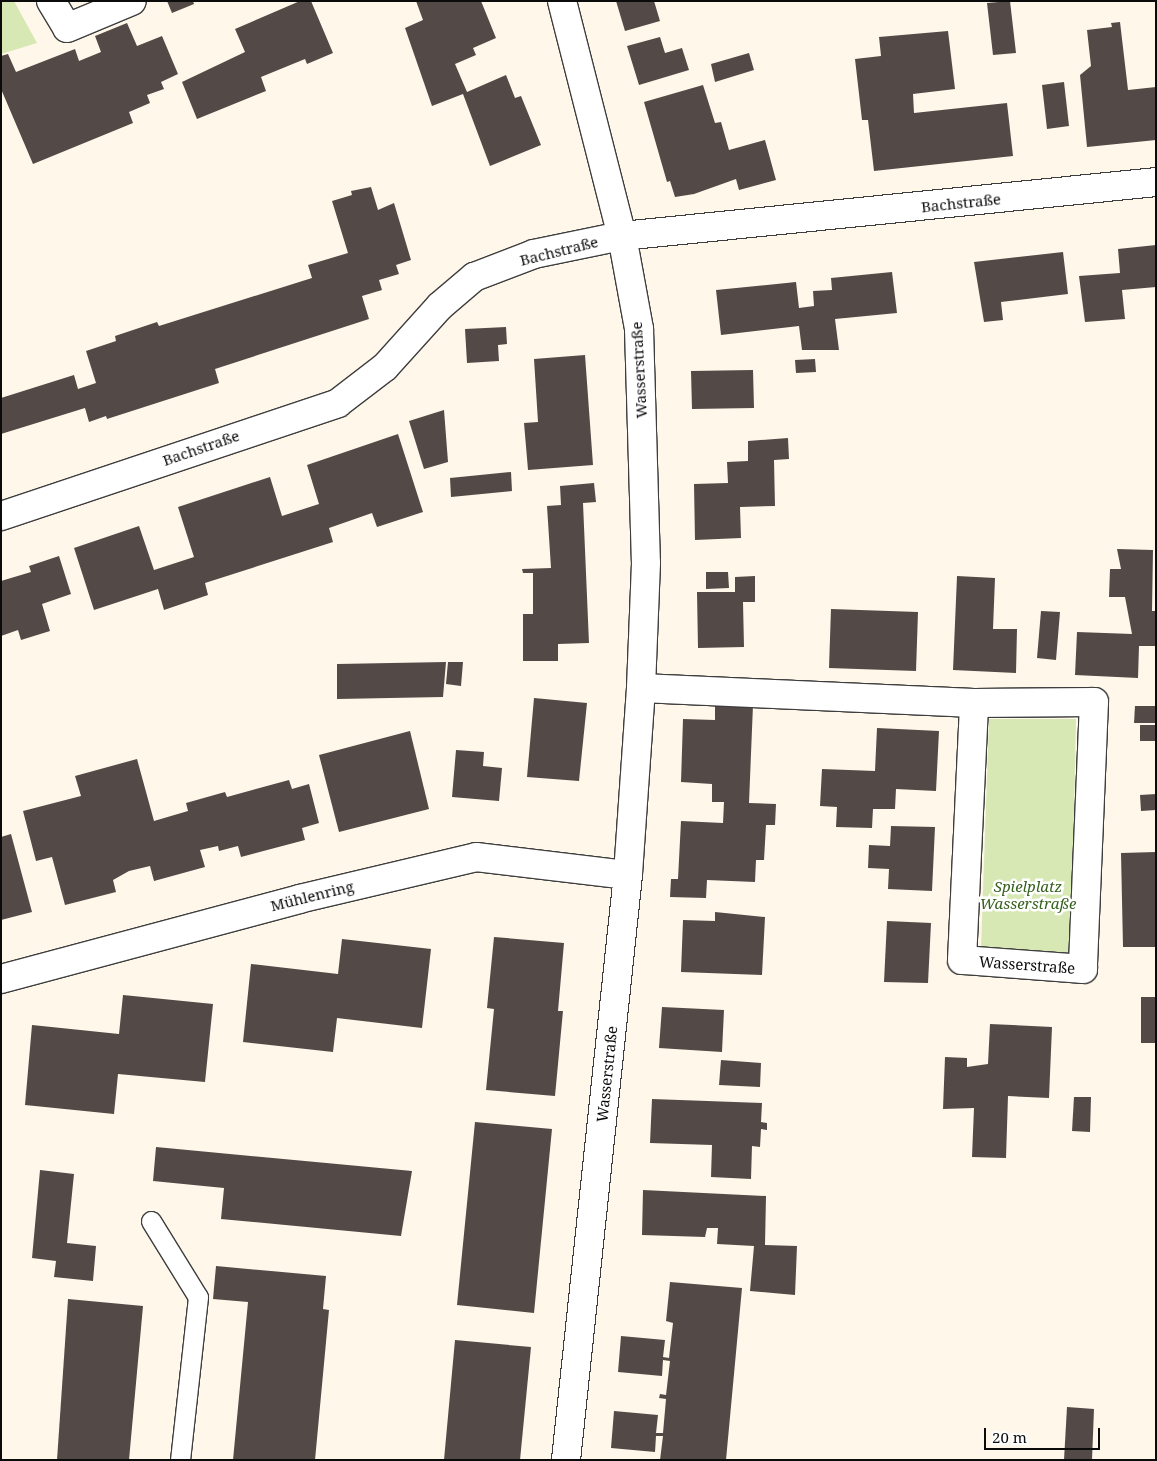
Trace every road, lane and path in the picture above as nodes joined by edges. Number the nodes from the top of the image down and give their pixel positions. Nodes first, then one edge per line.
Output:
1 (51, 1) edge
2 (132, 1) edge
3 (562, 1) edge
4 (1156, 182) edge
5 (622, 236) junction
6 (1, 516) edge
7 (642, 688) junction
8 (974, 703) junction
9 (628, 875) junction
10 (1, 978) edge
11 (151, 1221) dead end
12 (180, 1460) edge
13 (566, 1460) edge

1 - 2 street
3 - 5 street, Wasserstraße
4 - 5 street, Bachstraße
5 - 6 street, Bachstraße
5 - 7 street, Wasserstraße
7 - 8 street, Wasserstraße
7 - 9 street, Wasserstraße
8 - 8 street, Wasserstraße
9 - 10 street, Mühlenring
9 - 13 street, Wasserstraße
11 - 12 lane

